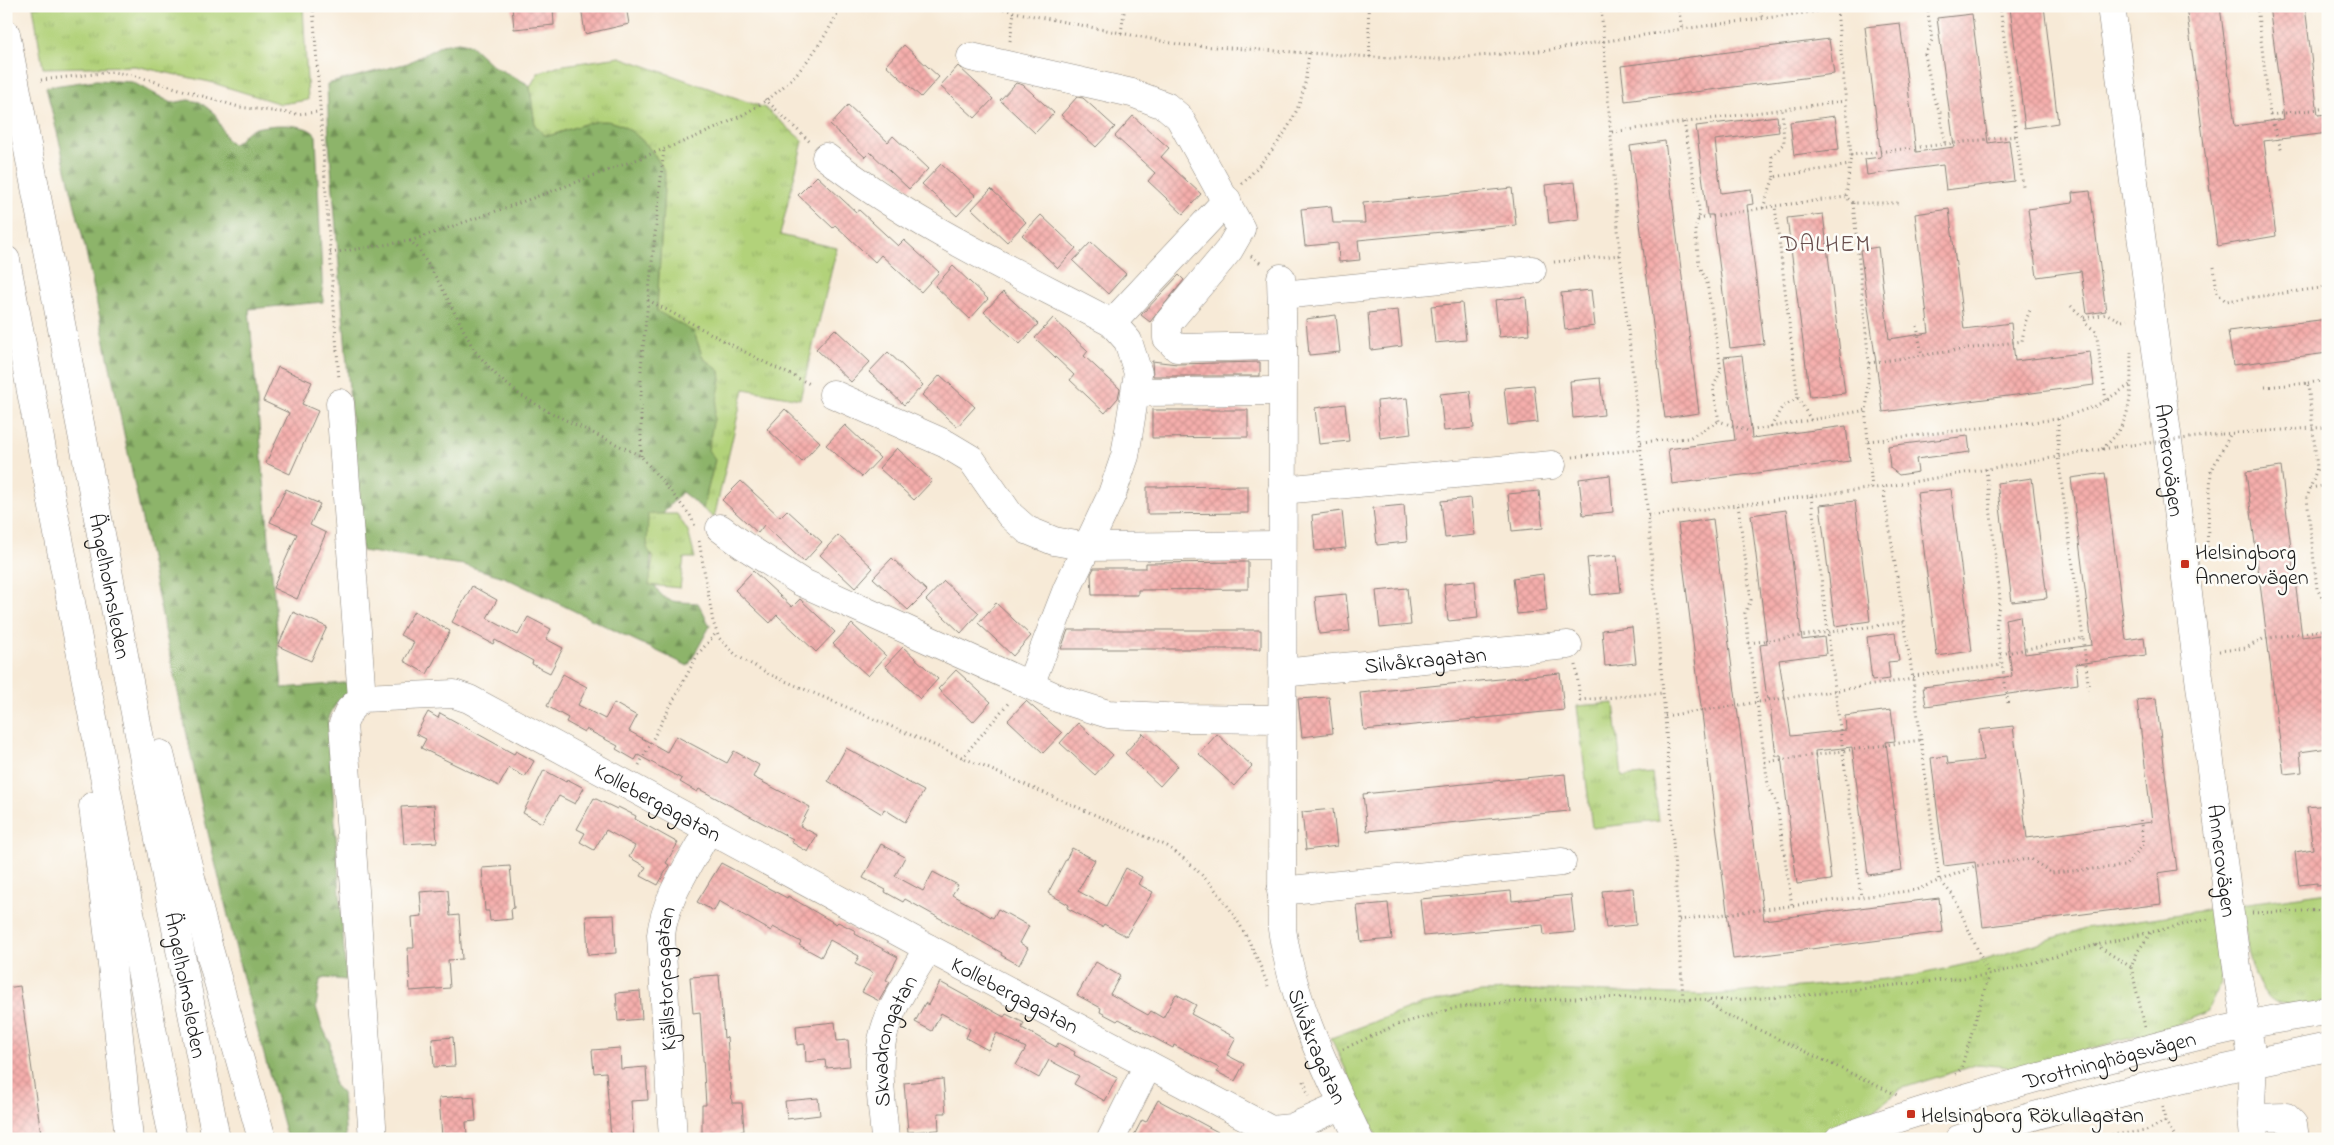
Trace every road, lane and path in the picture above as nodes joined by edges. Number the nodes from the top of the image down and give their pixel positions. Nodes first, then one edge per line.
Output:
1 (313, 6) edge
2 (842, 6) edge
3 (994, 6) edge
4 (1125, 6) edge
5 (1368, 6) edge
6 (1600, 6) edge
7 (1678, 6) edge
8 (1759, 6) edge
9 (1858, 6) edge
10 (1927, 6) edge
11 (2000, 6) edge
12 (2111, 6) edge
13 (2257, 6) edge
14 (1837, 10) junction
15 (1014, 12) junction
16 (1763, 19) junction
17 (1682, 28) junction
18 (1121, 33) junction
19 (6, 34) edge
20 (1605, 40) junction
21 (1309, 53) junction
22 (971, 57) dead end
23 (1370, 57) junction
24 (1006, 64) junction
25 (41, 80) dead end
26 (765, 99) junction
27 (1845, 101) junction
28 (2328, 108) edge
29 (1782, 109) junction
30 (319, 112) junction
31 (2270, 115) junction
32 (1684, 122) junction
33 (1612, 132) junction
34 (2016, 136) junction
35 (1945, 144) junction
36 (664, 149) junction
37 (2282, 152) dead end
38 (1850, 155) junction
39 (826, 157) joint
40 (1850, 165) junction
41 (1774, 177) junction
42 (2022, 186) dead end
43 (1846, 197) junction
44 (1227, 200) junction
45 (1852, 203) junction
46 (1900, 203) dead end
47 (1774, 206) junction
48 (1763, 208) junction
49 (1698, 220) junction
50 (410, 240) junction
51 (1234, 244) junction
52 (2325, 250) dead end
53 (330, 253) junction
54 (1620, 255) junction
55 (6, 260) edge
56 (2328, 266) edge
57 (2214, 267) dead end
58 (1532, 270) joint
59 (1282, 287) junction
60 (2328, 287) edge
61 (648, 300) junction
62 (2071, 306) dead end
63 (2030, 310) dead end
64 (2083, 318) junction
65 (2127, 320) dead end
66 (1917, 326) dead end
67 (1120, 332) junction
68 (1167, 338) junction
69 (1282, 346) junction
70 (2131, 349) dead end
71 (1922, 355) junction
72 (1869, 363) junction
73 (2328, 380) edge
74 (2308, 383) junction
75 (2130, 385) junction
76 (2264, 387) dead end
77 (1282, 391) junction
78 (1136, 392) junction
79 (833, 394) joint
80 (1798, 398) junction
81 (2106, 400) junction
82 (340, 402) joint
83 (1867, 410) junction
84 (2058, 419) junction
85 (1812, 420) junction
86 (1719, 422) junction
87 (1771, 427) junction
88 (2328, 427) edge
89 (2312, 429) junction
90 (2231, 433) junction
91 (1868, 441) junction
92 (1641, 442) junction
93 (1642, 449) junction
94 (2102, 449) junction
95 (641, 456) junction
96 (2058, 457) junction
97 (1552, 465) joint
98 (1986, 469) junction
99 (2328, 485) edge
100 (1882, 487) junction
101 (2310, 488) junction
102 (1872, 489) junction
103 (1282, 490) junction
104 (1811, 496) junction
105 (1738, 505) junction
106 (1648, 516) junction
107 (720, 528) dead end
108 (1282, 545) junction
109 (1087, 547) junction
110 (104, 551) junction
111 (2206, 553) dead end
112 (2328, 608) edge
113 (1904, 622) junction
114 (2328, 629) edge
115 (717, 632) junction
116 (1829, 632) junction
117 (2083, 638) junction
118 (1749, 644) junction
119 (1568, 645) joint
120 (2215, 651) dead end
121 (2000, 654) junction
122 (2002, 665) junction
123 (1282, 673) junction
124 (1913, 678) junction
125 (1028, 684) junction
126 (88, 690) junction
127 (1836, 691) junction
128 (2088, 692) dead end
129 (1663, 693) junction
130 (362, 698) junction
131 (1757, 702) junction
132 (2008, 703) dead end
133 (1665, 716) junction
134 (1282, 718) junction
135 (1921, 740) junction
136 (1844, 751) junction
137 (962, 758) junction
138 (1765, 762) junction
139 (629, 784) junction
140 (2140, 818) dead end
141 (2328, 827) edge
142 (710, 828) junction
143 (2321, 828) dead end
144 (1562, 862) dead end
145 (1939, 880) junction
146 (1281, 890) junction
147 (1861, 897) junction
148 (1792, 906) junction
149 (2328, 910) edge
150 (2246, 914) dead end
151 (2214, 918) dead end
152 (1679, 920) junction
153 (2152, 931) junction
154 (2096, 945) junction
155 (928, 948) junction
156 (2131, 967) junction
157 (1989, 974) junction
158 (1269, 988) dead end
159 (1683, 998) junction
160 (1708, 1000) junction
161 (2328, 1011) edge
162 (2246, 1026) junction
163 (2146, 1030) dead end
164 (2328, 1047) edge
165 (1322, 1059) junction
166 (2253, 1062) junction
167 (1148, 1065) junction
168 (1956, 1073) dead end
169 (1895, 1094) dead end
170 (2163, 1103) dead end
171 (1343, 1105) junction
172 (2165, 1121) junction
173 (2253, 1129) edge
174 (129, 1139) edge
175 (173, 1139) edge
176 (216, 1139) edge
177 (262, 1139) edge
178 (373, 1139) edge
179 (673, 1139) edge
180 (885, 1139) edge
181 (1111, 1139) edge
182 (1359, 1139) edge
183 (1839, 1139) edge
184 (1959, 1139) edge
185 (2077, 1139) edge
186 (2177, 1139) edge
187 (2295, 1139) edge

1 - 30 path
2 - 26 path
3 - 15 path
4 - 18 path
5 - 23 path
6 - 20 path
7 - 17 path
8 - 16 path
9 - 14 path
10 - 35 path
11 - 34 path
12 - 162 main road, Annerovägen
13 - 31 path
14 - 16 path
14 - 27 path
15 - 18 path
15 - 24 path
16 - 17 path
17 - 20 path
18 - 21 path
19 - 110 main road, Ängelholmsleden
20 - 23 path
20 - 33 path
21 - 23 path
21 - 44 path
22 - 24 main road
24 - 44 main road
25 - 30 path
26 - 36 path
26 - 39 path
27 - 29 path
27 - 38 path
28 - 31 path
29 - 32 path
29 - 41 path
30 - 53 path
31 - 37 path
32 - 33 path
32 - 49 path
33 - 54 path
34 - 35 path
34 - 42 path
35 - 38 path
36 - 50 path
36 - 61 path
38 - 40 path
39 - 67 main road
40 - 41 path
40 - 43 path
41 - 48 path
43 - 45 path
43 - 47 path
44 - 51 main road
44 - 67 main road
45 - 46 path
45 - 72 path
47 - 48 path
47 - 80 path
48 - 49 path
49 - 86 path
50 - 53 path
50 - 95 path
51 - 59 path
51 - 68 main road
52 - 56 path
53 - 82 path
54 - 58 path
54 - 92 path
55 - 126 main road, Ängelholmsleden
57 - 60 path
58 - 59 main road
59 - 69 main road, Silvåkragatan
61 - 79 path
61 - 95 path
62 - 64 path
63 - 71 path
64 - 65 path
64 - 81 path
66 - 71 path
67 - 68 main road
67 - 78 main road
68 - 69 main road
69 - 77 main road, Silvåkragatan
70 - 75 path
71 - 72 path
72 - 83 path
73 - 74 path
74 - 76 path
74 - 89 path
75 - 81 path
75 - 94 path
77 - 78 main road
77 - 103 main road, Silvåkragatan
78 - 109 main road
79 - 109 main road
80 - 85 path
80 - 87 path
81 - 84 path
82 - 130 main road
83 - 85 path
83 - 91 path
84 - 91 path
84 - 96 path
85 - 87 path
86 - 87 path
86 - 92 path
88 - 89 path
89 - 90 path
89 - 101 path
90 - 94 path, bridge
90 - 111 path
91 - 102 path
92 - 93 path
93 - 97 path
93 - 106 path
94 - 96 path
95 - 115 path
96 - 98 path
96 - 117 path
97 - 103 main road
98 - 100 path
98 - 121 path
99 - 101 path
100 - 102 path
100 - 113 path
101 - 112 path
102 - 104 path
103 - 108 main road, Silvåkragatan
104 - 105 path
104 - 116 path
105 - 106 path
105 - 118 path
106 - 129 path
107 - 125 main road
108 - 109 main road
108 - 123 main road, Silvåkragatan
109 - 125 main road
110 - 176 main road, Ängelholmsleden
110 - 177 main road
113 - 116 path
113 - 124 path
114 - 120 path
115 - 137 path
115 - 139 path
116 - 118 path
116 - 127 path
117 - 121 path
117 - 128 path
118 - 131 path
119 - 123 main road, Silvåkragatan
119 - 129 path
121 - 122 path
122 - 124 path
122 - 132 path
123 - 134 main road, Silvåkragatan
124 - 127 path
124 - 135 path
125 - 134 main road
125 - 137 path
126 - 174 main road
126 - 175 main road, Ängelholmsleden
127 - 131 path
127 - 136 path
129 - 133 path
130 - 139 main road, Kollebergagatan
130 - 178 main road
131 - 133 path
131 - 138 path
133 - 152 path
134 - 146 main road, Silvåkragatan
135 - 136 path
135 - 145 path
136 - 138 path
136 - 147 path
137 - 158 path
138 - 148 path
139 - 142 main road, Kollebergagatan
140 - 145 path
141 - 143 path
142 - 155 main road, Kollebergagatan
142 - 179 main road, Kjällstorpsgatan
144 - 146 main road
145 - 147 path
145 - 157 path
146 - 165 main road, Silvåkragatan
147 - 148 path
148 - 152 path
149 - 150 path
151 - 153 path
152 - 159 path
153 - 154 path
153 - 156 path
154 - 156 path
154 - 157 path
155 - 167 main road, Kollebergagatan
155 - 180 main road, Skvadrongatan
156 - 163 path
157 - 160 path
157 - 168 path
159 - 160 path
159 - 165 path
160 - 169 path
161 - 162 main road, Drottninghögsvägen
162 - 166 main road, Annerovägen
162 - 183 main road, Drottninghögsvägen
164 - 166 main road, Drottninghögsvägen
165 - 171 main road, Silvåkragatan
166 - 173 main road, Annerovägen
166 - 184 main road, Drottninghögsvägen
167 - 171 main road, Kollebergagatan
167 - 181 main road
170 - 172 path
171 - 182 main road, Silvåkragatan
172 - 185 path
172 - 186 path
173 - 187 main road

